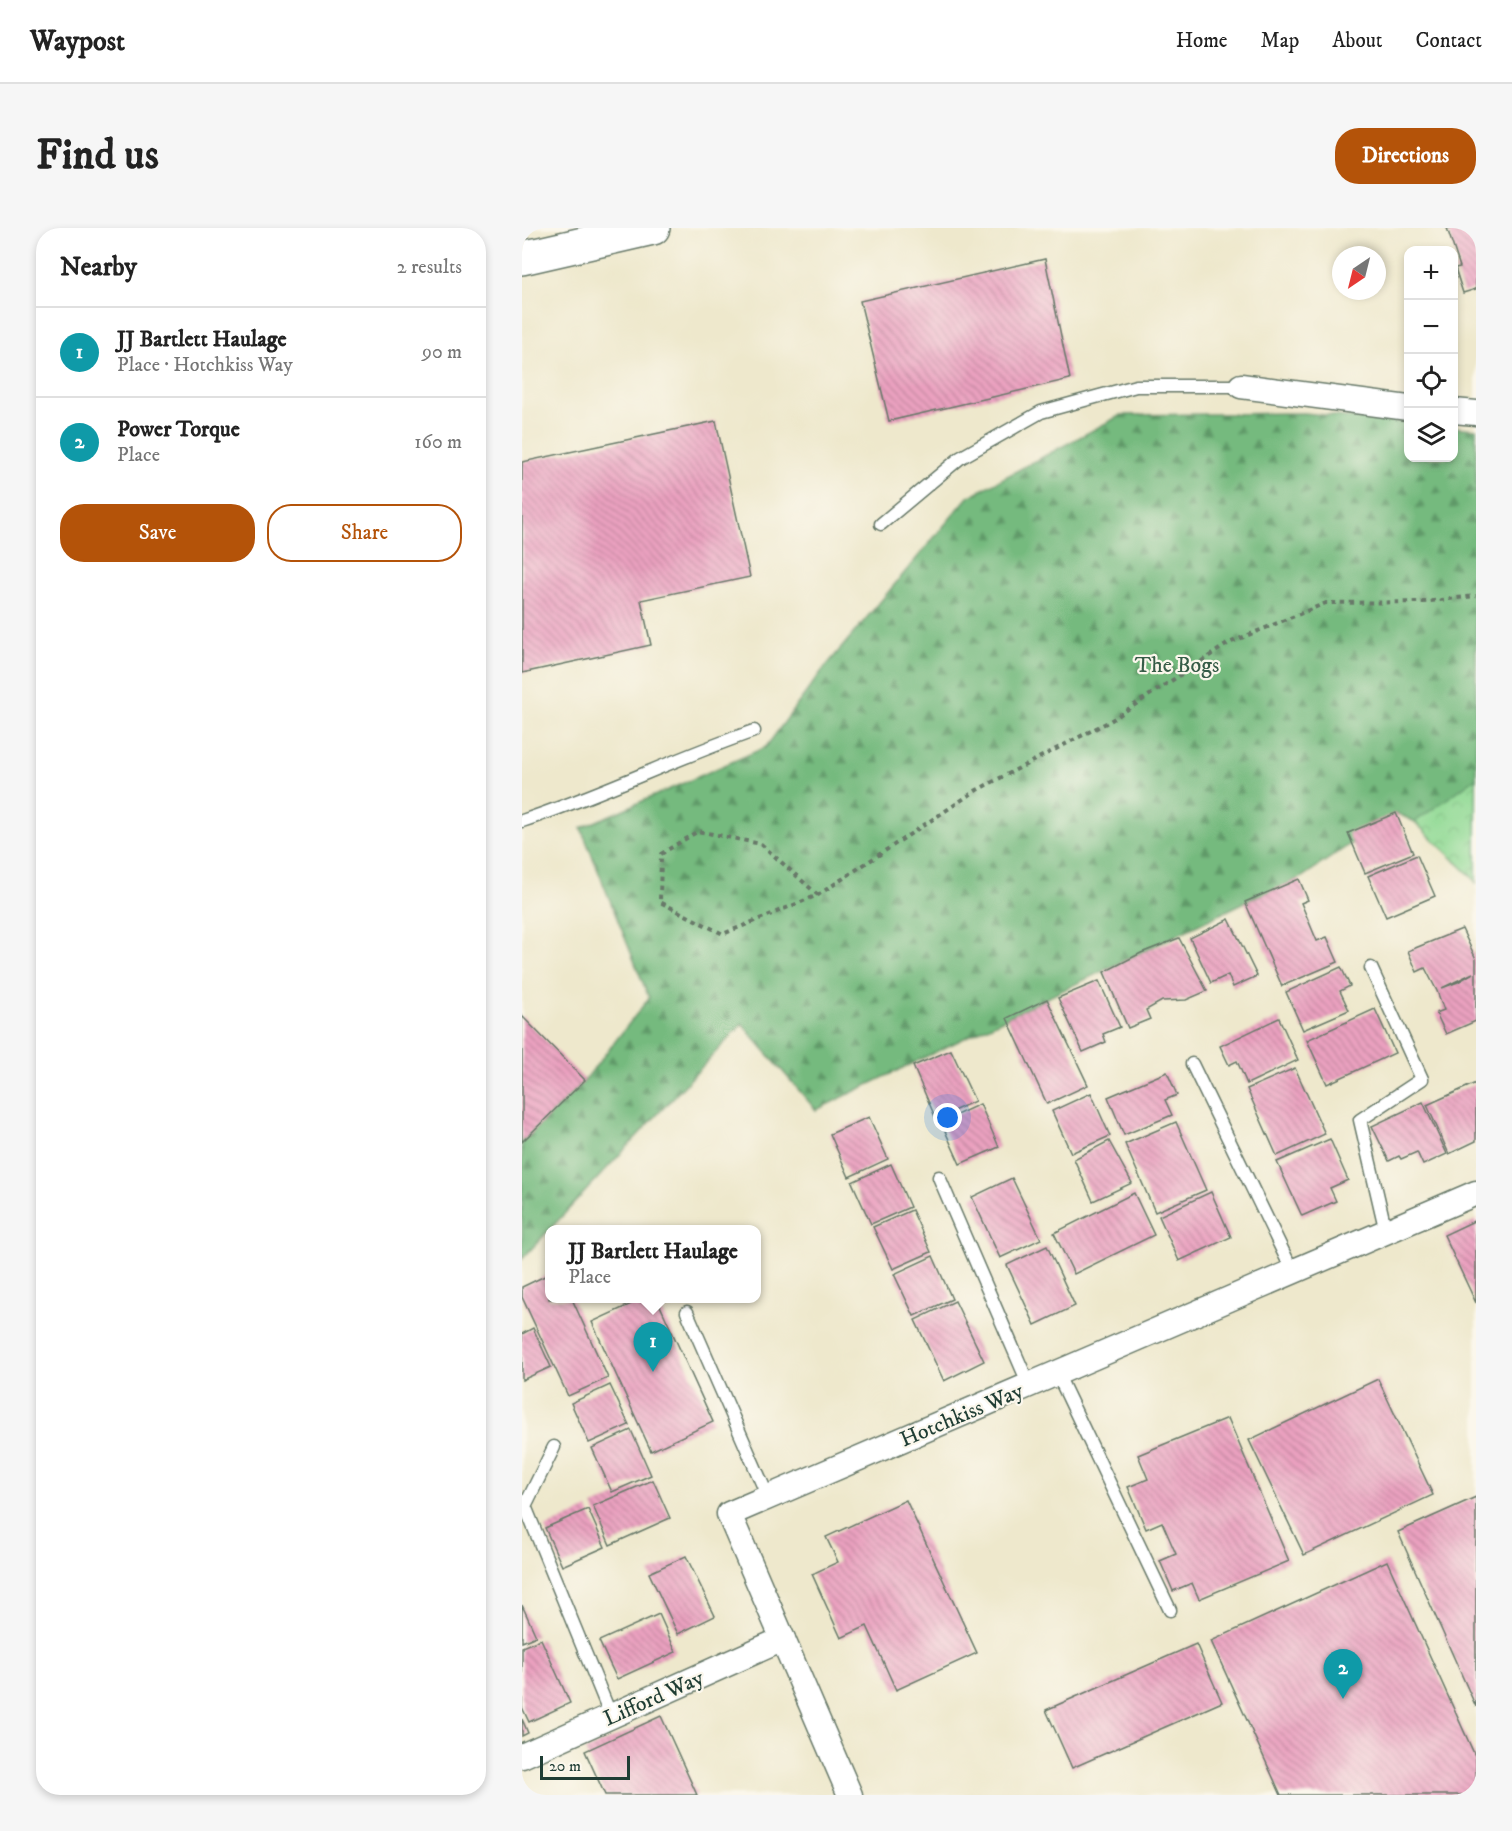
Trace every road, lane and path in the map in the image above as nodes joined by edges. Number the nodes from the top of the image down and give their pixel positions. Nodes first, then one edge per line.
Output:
1 (653, 228) edge
2 (522, 258) edge
3 (1241, 386) joint
4 (1404, 407) edge
5 (1458, 411) edge
6 (1476, 413) edge
7 (881, 524) dead end
8 (1476, 596) edge
9 (754, 731) dead end
10 (522, 821) edge
11 (818, 895) junction
12 (1371, 968) dead end
13 (1192, 1064) dead end
14 (939, 1177) dead end
15 (1476, 1193) edge
16 (1386, 1232) junction
17 (1293, 1272) junction
18 (687, 1312) dead end
19 (1057, 1373) junction
20 (1029, 1385) junction
21 (554, 1447) dead end
22 (768, 1497) junction
23 (1170, 1610) dead end
24 (783, 1639) junction
25 (611, 1716) junction
26 (522, 1756) edge
27 (850, 1795) edge

1 - 2 highway
3 - 4 street
3 - 7 lane
5 - 6 street
8 - 11 path
9 - 10 lane
11 - 11 path
12 - 16 lane
13 - 17 lane
14 - 20 lane
15 - 16 street, Hotchkiss Way
16 - 17 street, Hotchkiss Way
17 - 19 street, Hotchkiss Way
18 - 22 lane
19 - 20 street, Hotchkiss Way
19 - 23 lane
20 - 22 street, Hotchkiss Way
21 - 25 lane
22 - 24 street, Hotchkiss Way
24 - 25 street, Lifford Way
24 - 27 street, Hotchkiss Way
25 - 26 street, Lifford Way

